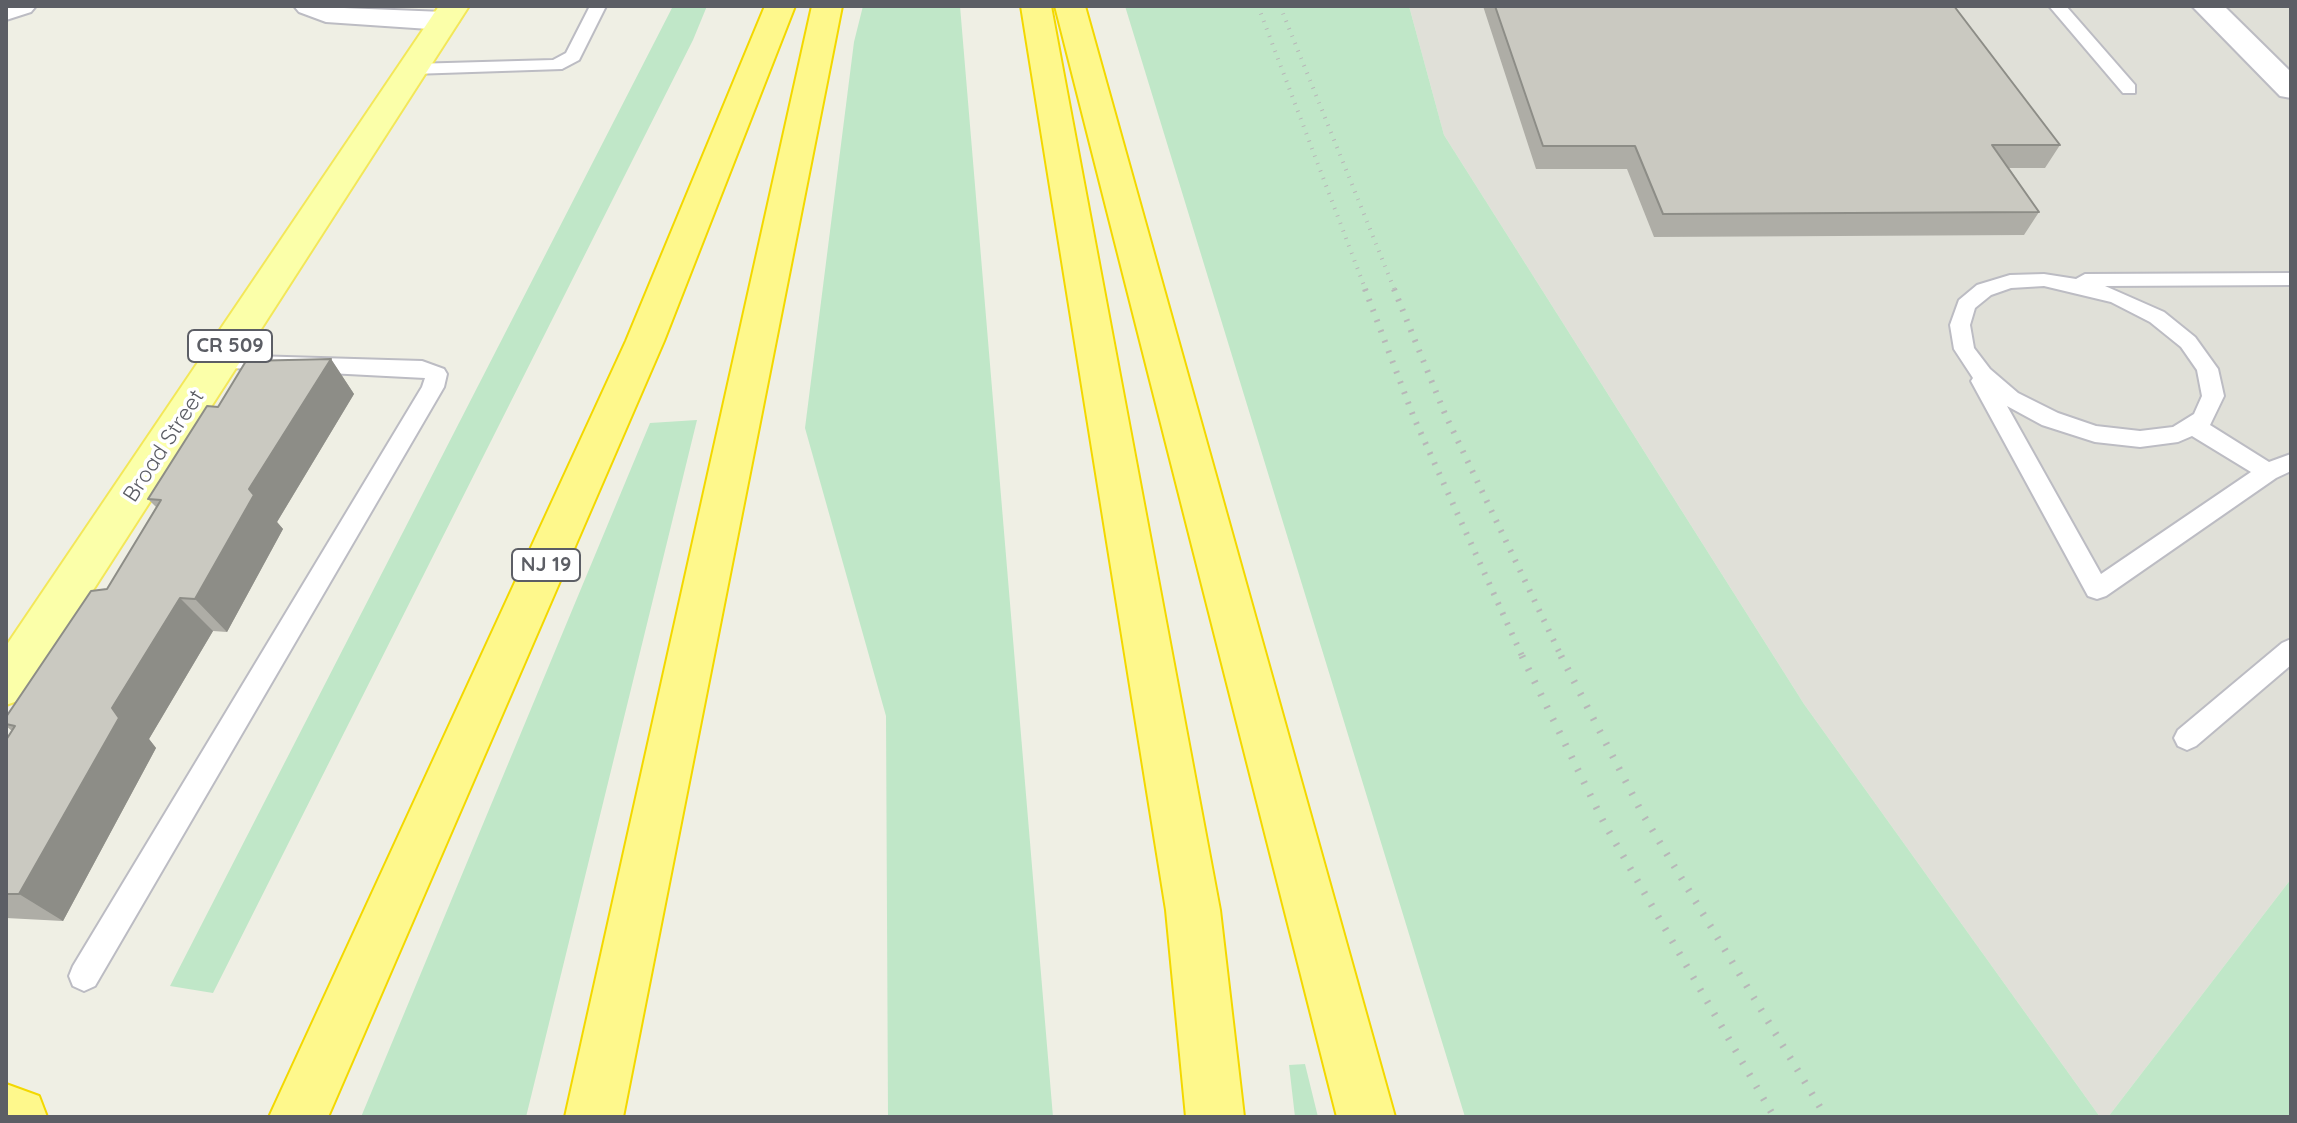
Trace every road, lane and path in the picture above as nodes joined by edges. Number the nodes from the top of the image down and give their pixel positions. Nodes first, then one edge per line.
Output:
1 (21, 6) edge
2 (309, 6) edge
3 (598, 6) edge
4 (780, 6) edge
5 (827, 6) edge
6 (1036, 6) edge
7 (1070, 6) edge
8 (2057, 6) edge
9 (2207, 6) edge
10 (6, 11) edge
11 (449, 13) edge
12 (412, 69) junction
13 (2129, 89) dead end
14 (2291, 89) edge
15 (2291, 279) edge
16 (2044, 280) junction
17 (1964, 349) junction
18 (219, 362) junction
19 (2192, 425) junction
20 (2291, 462) edge
21 (2268, 472) junction
22 (2291, 650) edge
23 (6, 685) edge
24 (2187, 738) dead end
25 (84, 976) dead end
26 (6, 1113) edge
27 (18, 1117) edge
28 (298, 1117) edge
29 (594, 1117) edge
30 (1215, 1117) edge
31 (1366, 1117) edge

1 - 10 street
2 - 11 street
3 - 12 lane
4 - 28 highway, NJ 19
5 - 29 highway
6 - 30 highway
7 - 31 highway
8 - 13 lane
9 - 14 street
11 - 12 main road, Broad Street / CR 509
12 - 18 main road, Broad Street / CR 509
15 - 16 lane
16 - 17 lane
16 - 19 lane
17 - 19 lane
17 - 21 lane
18 - 23 main road, Broad Street / CR 509
18 - 25 lane
19 - 21 lane
20 - 21 lane
22 - 24 lane
26 - 27 highway

